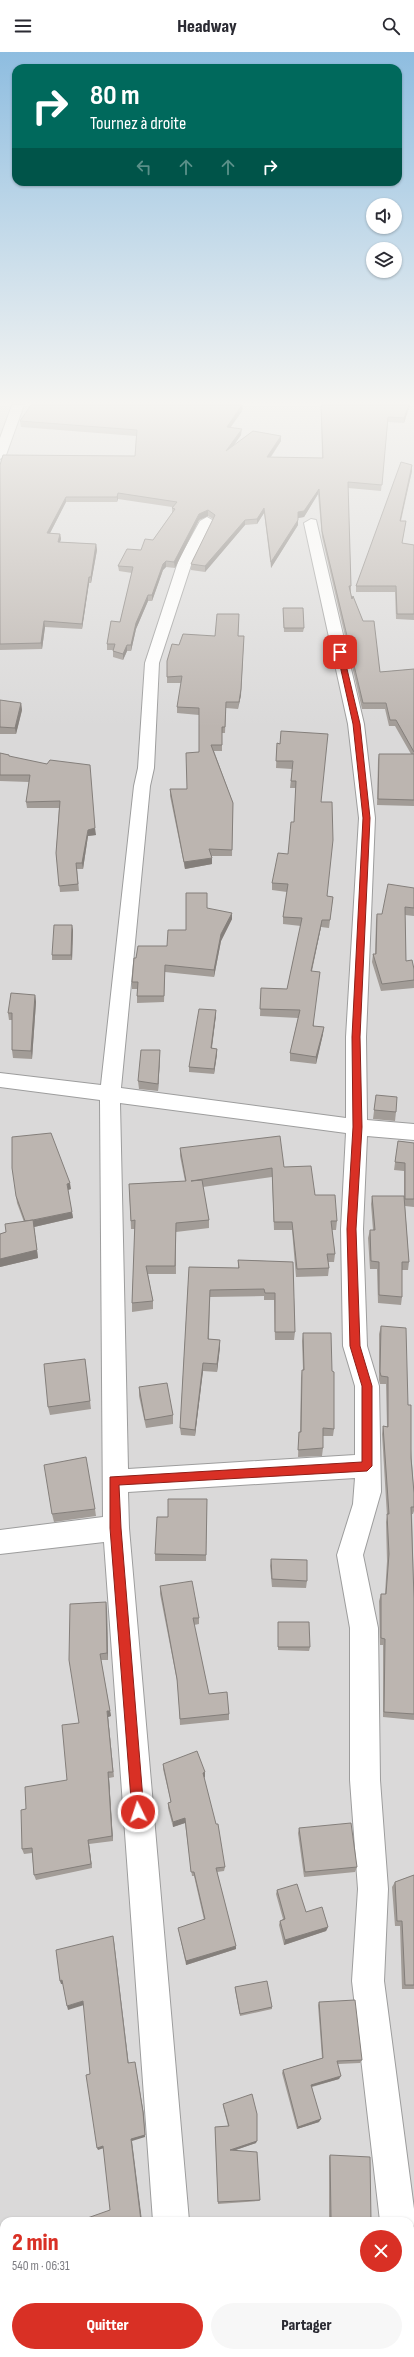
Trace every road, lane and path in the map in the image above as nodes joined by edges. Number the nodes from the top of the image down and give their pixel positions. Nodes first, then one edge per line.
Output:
1 (208, 521) dead end
2 (311, 523) dead end
3 (0, 1080) edge
4 (110, 1094) junction
5 (357, 1127) junction
6 (414, 1132) edge
7 (367, 1466) junction
8 (114, 1481) junction
9 (116, 1528) junction
10 (0, 1542) edge
11 (171, 2217) edge
12 (398, 2217) edge

1 - 4 street
2 - 5 street
3 - 4 street
4 - 5 street
4 - 8 street
5 - 6 street
5 - 7 street
7 - 8 street
7 - 12 street
8 - 9 street
9 - 10 street
9 - 11 street

